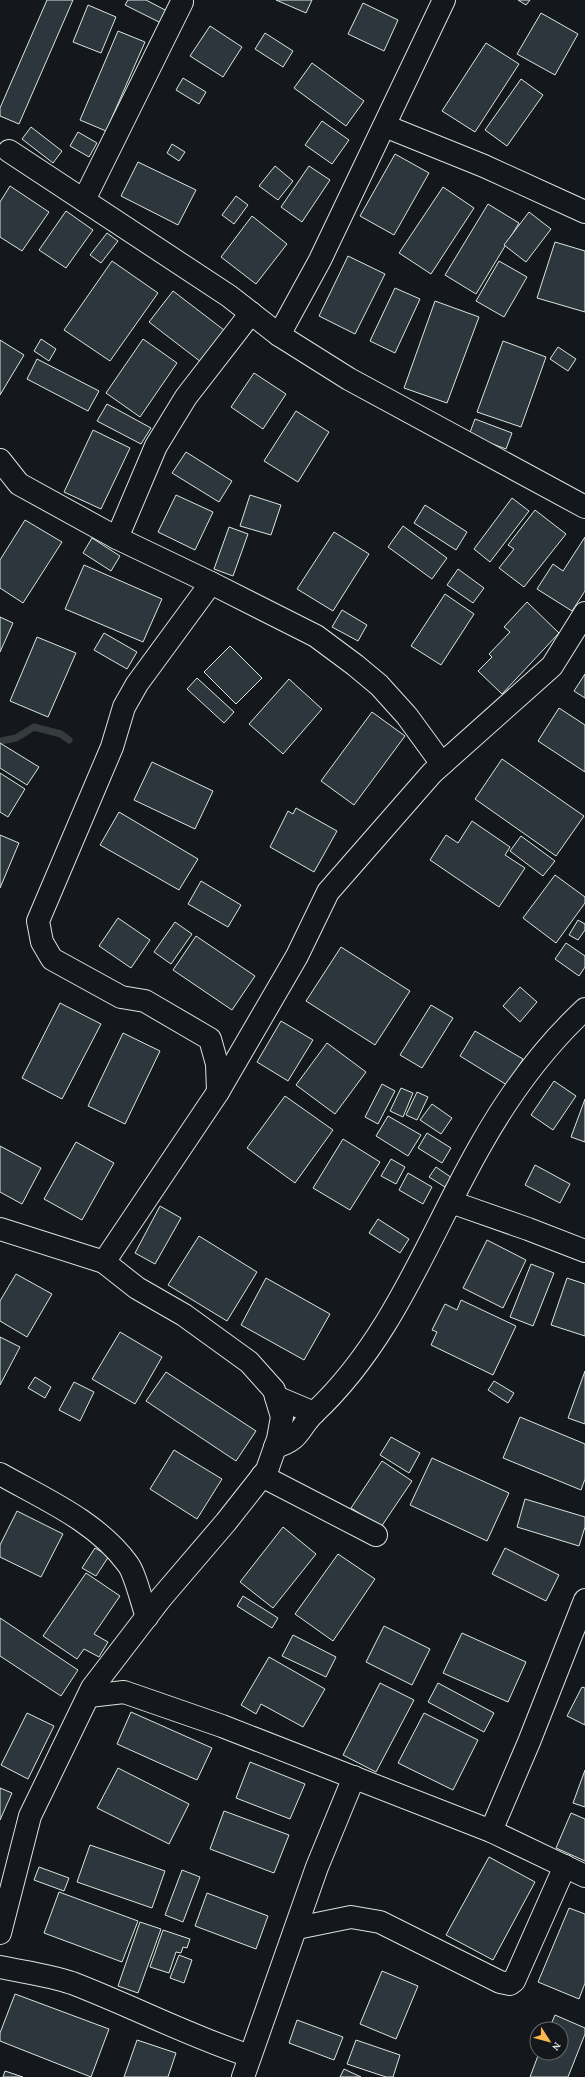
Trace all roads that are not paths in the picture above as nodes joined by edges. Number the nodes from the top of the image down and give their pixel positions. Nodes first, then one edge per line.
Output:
1 (444, 0) edge
2 (182, 2) dead end
3 (385, 126) junction
4 (9, 151) dead end
5 (84, 200) junction
6 (585, 212) edge
7 (251, 313) junction
8 (279, 335) junction
9 (0, 460) edge
10 (585, 506) edge
11 (117, 538) junction
12 (211, 583) junction
13 (585, 613) edge
14 (442, 764) junction
15 (585, 1009) edge
16 (218, 1092) junction
17 (451, 1202) junction
18 (0, 1229) edge
19 (585, 1252) edge
20 (104, 1262) junction
21 (276, 1397) junction
22 (314, 1413) junction
23 (275, 1447) junction
24 (0, 1474) edge
25 (262, 1476) junction
26 (376, 1535) dead end
27 (585, 1600) edge
28 (147, 1618) junction
29 (107, 1668) junction
30 (124, 1692) junction
31 (88, 1696) junction
32 (354, 1777) junction
33 (491, 1831) junction
34 (565, 1866) junction
35 (585, 1876) edge
36 (297, 1928) junction
37 (0, 1933) edge
38 (0, 1967) edge
39 (250, 2056) junction
40 (243, 2077) edge

1 - 3 street
2 - 5 street
3 - 6 street
3 - 8 street
4 - 5 street
5 - 7 street
7 - 8 street
7 - 11 street
8 - 10 street
9 - 11 street
11 - 12 street
12 - 14 street
12 - 16 street
13 - 14 street
14 - 16 street
15 - 17 street
16 - 20 street
17 - 19 street
17 - 22 street
18 - 20 street
20 - 21 street
21 - 22 street
21 - 23 street
22 - 23 street
23 - 25 street
24 - 28 street
25 - 26 street
25 - 28 street
27 - 33 street
28 - 29 street
29 - 30 street
29 - 31 street
30 - 31 street
30 - 32 street
31 - 37 street
32 - 33 street
32 - 36 street
33 - 34 street
34 - 35 street
34 - 36 street
36 - 39 street
38 - 39 street
39 - 40 street

